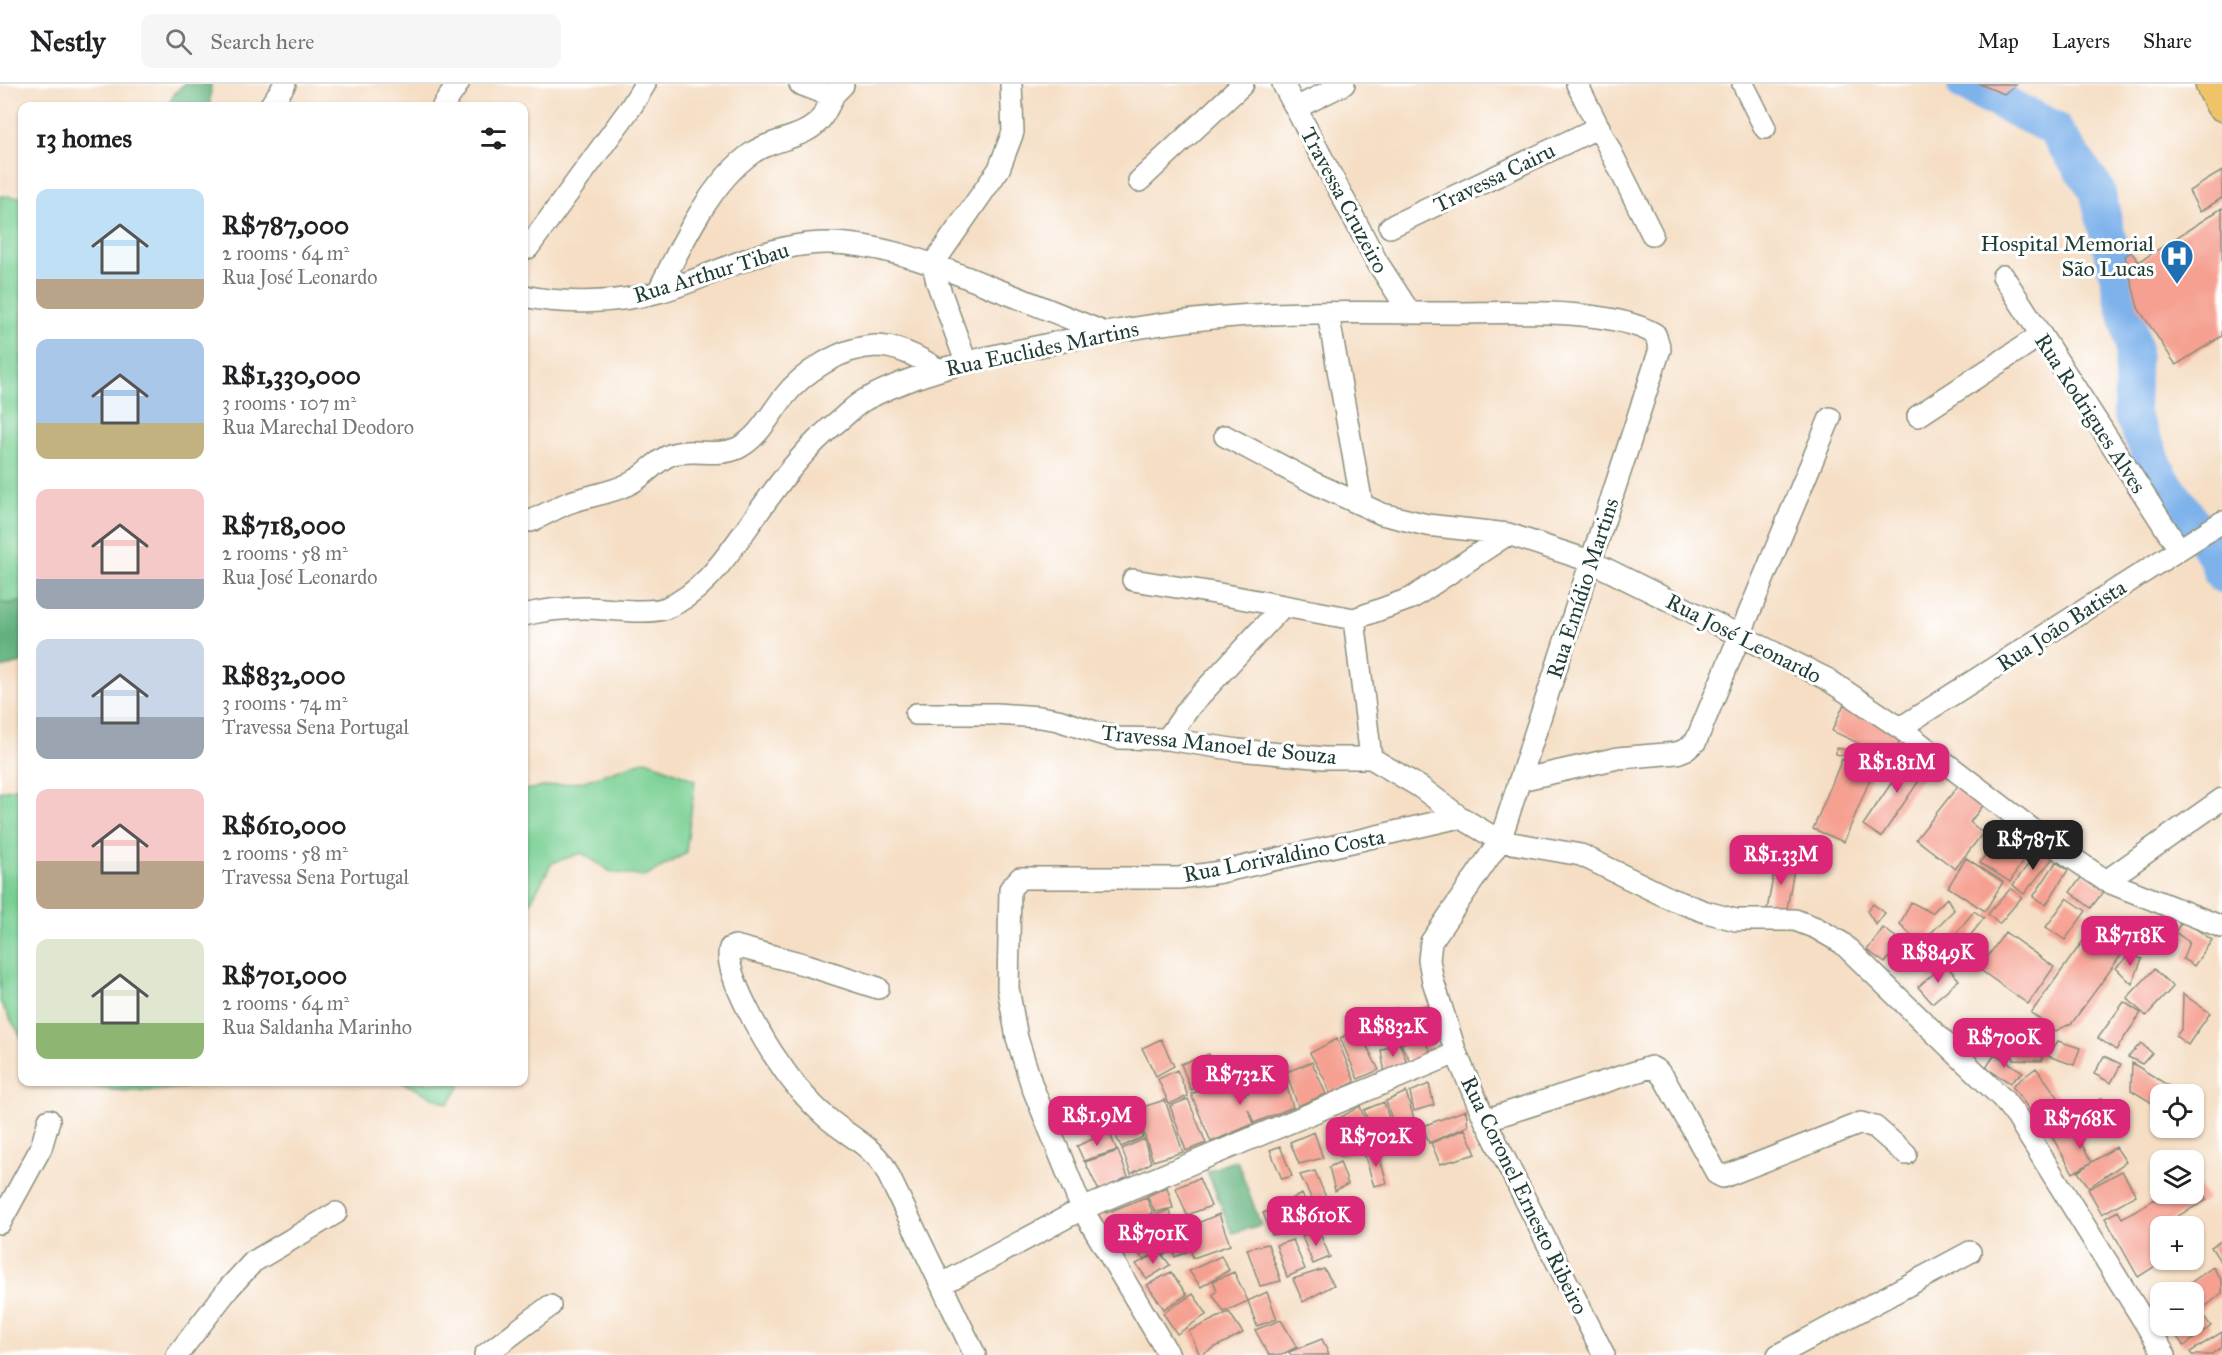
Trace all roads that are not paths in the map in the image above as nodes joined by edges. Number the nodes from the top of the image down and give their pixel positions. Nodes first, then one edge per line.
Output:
1 (285, 84) edge
2 (458, 84) edge
3 (645, 84) edge
4 (800, 84) edge
5 (1011, 84) edge
6 (1243, 84) edge
7 (1283, 84) edge
8 (1344, 84) edge
9 (1577, 84) edge
10 (1743, 84) edge
11 (2212, 84) edge
12 (838, 89) edge
13 (273, 102) edge
14 (446, 102) edge
15 (2222, 105) edge
16 (1296, 108) junction
17 (1599, 127) junction
18 (1765, 128) dead end
19 (1139, 181) dead end
20 (1390, 227) dead end
21 (1652, 234) dead end
22 (528, 248) dead end
23 (933, 264) junction
24 (2003, 276) dead end
25 (658, 292) junction
26 (528, 297) edge
27 (1410, 313) junction
28 (1328, 314) junction
29 (1102, 332) junction
30 (1655, 334) joint
31 (2041, 335) junction
32 (966, 362) junction
33 (939, 370) junction
34 (1918, 416) dead end
35 (1830, 418) dead end
36 (1225, 436) dead end
37 (1362, 505) junction
38 (531, 521) dead end
39 (2222, 522) edge
40 (1508, 534) junction
41 (2179, 549) junction
42 (1590, 561) junction
43 (1132, 580) dead end
44 (1282, 608) junction
45 (528, 614) edge
46 (1354, 620) junction
47 (1740, 636) junction
48 (916, 714) dead end
49 (1900, 728) junction
50 (1167, 740) junction
51 (1371, 758) junction
52 (1520, 780) junction
53 (2222, 799) edge
54 (1460, 817) junction
55 (1500, 841) junction
56 (2106, 882) junction
57 (2222, 927) edge
58 (878, 988) dead end
59 (1456, 1053) junction
60 (49, 1120) dead end
61 (1485, 1120) junction
62 (1906, 1154) dead end
63 (1082, 1209) junction
64 (336, 1213) dead end
65 (0, 1223) edge
66 (1970, 1252) dead end
67 (942, 1284) junction
68 (550, 1306) dead end
69 (177, 1355) edge
70 (485, 1355) edge
71 (975, 1355) edge
72 (1169, 1355) edge
73 (1604, 1355) edge
74 (1778, 1355) edge
75 (2165, 1355) edge

1 - 13 street
2 - 14 street
3 - 22 street
4 - 12 street
5 - 23 street
6 - 19 street
7 - 16 street, Travessa Cruzeiro
8 - 16 street
9 - 17 street
10 - 18 street
11 - 15 main road
12 - 25 street
16 - 27 street, Travessa Cruzeiro
17 - 20 street, Travessa Cairu
17 - 21 street
23 - 25 street, Rua Arthur Tibau
23 - 29 street, Rua Arthur Tibau
23 - 32 street
24 - 31 street, Rua Rodrigues Alves
25 - 26 street, Rua Arthur Tibau
27 - 28 street, Rua Euclides Martins
27 - 30 street, Rua Euclides Martins
28 - 29 street, Rua Euclides Martins
28 - 37 street
29 - 32 street, Rua Euclides Martins
30 - 42 street, Rua Emídio Martins
31 - 34 street
31 - 41 street, Rua Rodrigues Alves
32 - 33 street, Rua Euclides Martins
33 - 38 street
33 - 45 street, Rua Euclides Martins
35 - 47 street
36 - 37 street, Rua José Leonardo
37 - 40 street, Rua José Leonardo
39 - 41 street, Rua João Batista
40 - 42 street, Rua José Leonardo
40 - 46 street
41 - 49 street, Rua João Batista
42 - 47 street, Rua José Leonardo
42 - 52 street, Rua Emídio Martins
43 - 44 street
44 - 46 street
44 - 50 street
46 - 51 street
47 - 49 street, Rua José Leonardo
47 - 52 street
48 - 50 street, Travessa Manoel de Souza
49 - 56 street, Rua José Leonardo
50 - 51 street, Travessa Manoel de Souza
51 - 54 street, Travessa Manoel de Souza
52 - 55 street, Rua Emídio Martins
53 - 56 street
54 - 55 street, Travessa Manoel de Souza
54 - 63 street, Rua Lorivaldino Costa
55 - 59 street, Rua Coronel Ernesto Ribeiro
55 - 75 street
56 - 57 street, Rua José Leonardo
58 - 67 street
59 - 61 street, Rua Coronel Ernesto Ribeiro
59 - 63 street
60 - 65 street
61 - 62 street
61 - 73 street, Rua Coronel Ernesto Ribeiro
63 - 67 street
63 - 72 street
64 - 69 street
66 - 74 street
67 - 71 street
68 - 70 street

